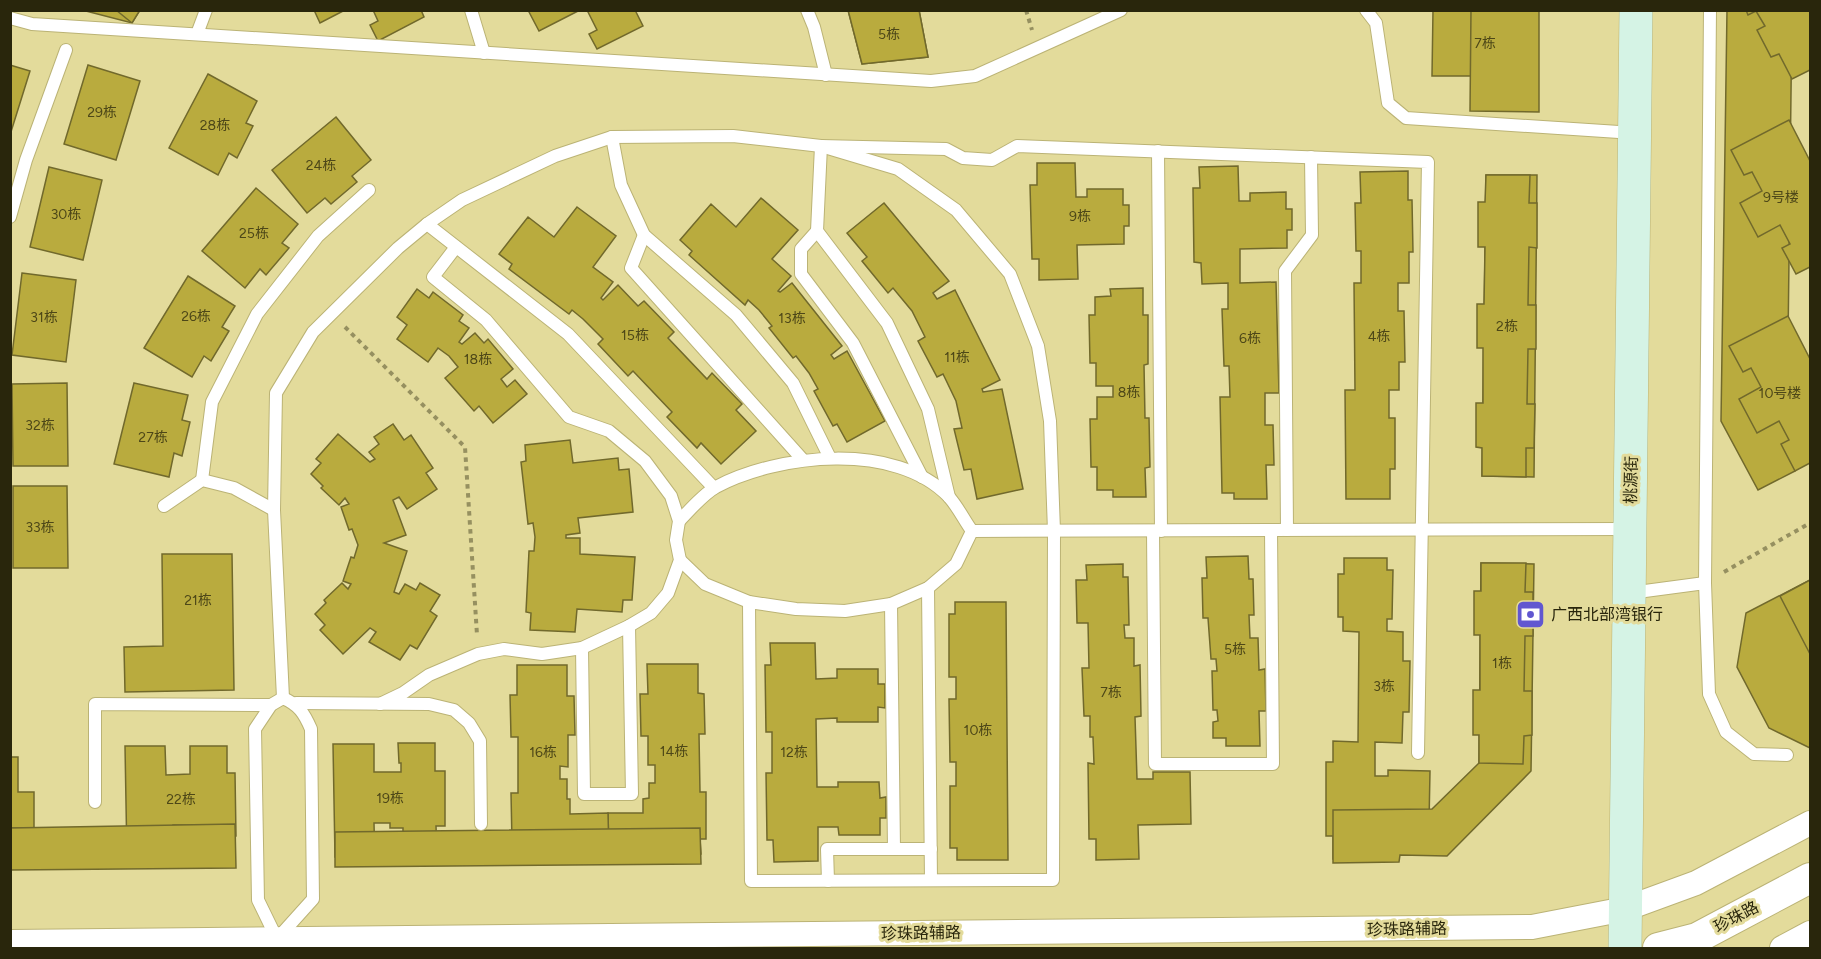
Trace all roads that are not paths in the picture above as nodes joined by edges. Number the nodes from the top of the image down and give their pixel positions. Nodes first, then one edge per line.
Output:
1 (206, 10) edge
2 (471, 10) edge
3 (807, 10) edge
4 (1121, 10) edge
5 (1366, 10) edge
6 (1636, 10) edge
7 (1710, 10) edge
8 (10, 18) edge
9 (197, 34) junction
10 (66, 50) dead end
11 (484, 52) junction
12 (826, 75) junction
13 (1635, 133) junction
14 (612, 137) junction
15 (821, 146) junction
16 (1158, 151) junction
17 (1311, 157) junction
18 (369, 190) dead end
19 (10, 217) edge
20 (427, 224) junction
21 (817, 231) junction
22 (644, 235) junction
23 (456, 247) junction
24 (830, 458) junction
25 (803, 460) junction
26 (922, 477) junction
27 (202, 480) junction
28 (714, 488) junction
29 (949, 497) junction
30 (164, 506) dead end
31 (274, 510) junction
32 (679, 521) junction
33 (1630, 529) junction
34 (1271, 530) junction
35 (1287, 530) junction
36 (1422, 530) junction
37 (972, 531) junction
38 (1054, 531) junction
39 (1157, 531) junction
40 (680, 560) junction
41 (1705, 583) junction
42 (928, 588) junction
43 (1629, 593) junction
44 (749, 602) junction
45 (891, 604) junction
46 (629, 626) junction
47 (582, 648) junction
48 (283, 698) junction
49 (296, 704) junction
50 (380, 704) junction
51 (271, 705) junction
52 (1418, 753) dead end
53 (1786, 755) dead end
54 (95, 802) dead end
55 (1810, 823) edge
56 (481, 824) dead end
57 (894, 849) junction
58 (931, 849) junction
59 (1810, 878) edge
60 (931, 880) junction
61 (828, 881) junction
62 (1625, 909) junction
63 (1810, 933) edge
64 (1057, 940) edge
65 (10, 942) edge
66 (275, 944) edge
67 (102, 945) edge
68 (1625, 948) edge
69 (1658, 948) edge
70 (1782, 948) edge

1 - 9 lane
2 - 11 lane
3 - 12 lane
4 - 12 lane
5 - 13 lane
6 - 13 main road, 桃源街
7 - 41 lane
8 - 9 lane
9 - 11 lane
10 - 19 lane
11 - 12 lane
13 - 33 main road, 桃源街
14 - 15 lane
14 - 20 lane
14 - 22 lane
15 - 16 lane
15 - 21 lane
15 - 38 lane
16 - 17 lane
16 - 39 lane
17 - 35 lane
17 - 36 lane
18 - 27 lane
20 - 23 lane
20 - 31 lane
21 - 26 lane
21 - 29 lane
22 - 24 lane
22 - 25 lane
23 - 28 lane
23 - 32 lane
24 - 25 lane
24 - 26 lane
25 - 28 lane
26 - 29 lane
27 - 30 lane
27 - 31 lane
28 - 32 lane
29 - 37 lane
31 - 48 lane
32 - 40 lane
33 - 36 lane
33 - 43 main road, 桃源街
34 - 35 lane
34 - 39 lane
34 - 39 lane
35 - 36 lane
36 - 52 lane
37 - 38 lane
37 - 42 lane
38 - 39 lane
38 - 60 lane
40 - 44 lane
40 - 46 lane
41 - 43 lane
41 - 53 lane
42 - 45 lane
42 - 58 lane
43 - 62 main road, 桃源街
44 - 45 lane
44 - 61 lane
45 - 57 lane
46 - 47 lane
46 - 47 lane
47 - 50 lane
48 - 49 lane
48 - 51 lane
49 - 50 lane
49 - 66 lane
50 - 56 lane
51 - 54 lane
51 - 66 lane
55 - 62 street, 珍珠路辅路
57 - 58 lane
57 - 61 lane
58 - 60 lane
59 - 69 street, 珍珠路
60 - 61 lane
62 - 64 street, 珍珠路辅路
62 - 68 main road, 桃源街
63 - 70 street
64 - 66 street, 珍珠路辅路
65 - 67 street, 珍珠路辅路
66 - 67 street, 珍珠路辅路

